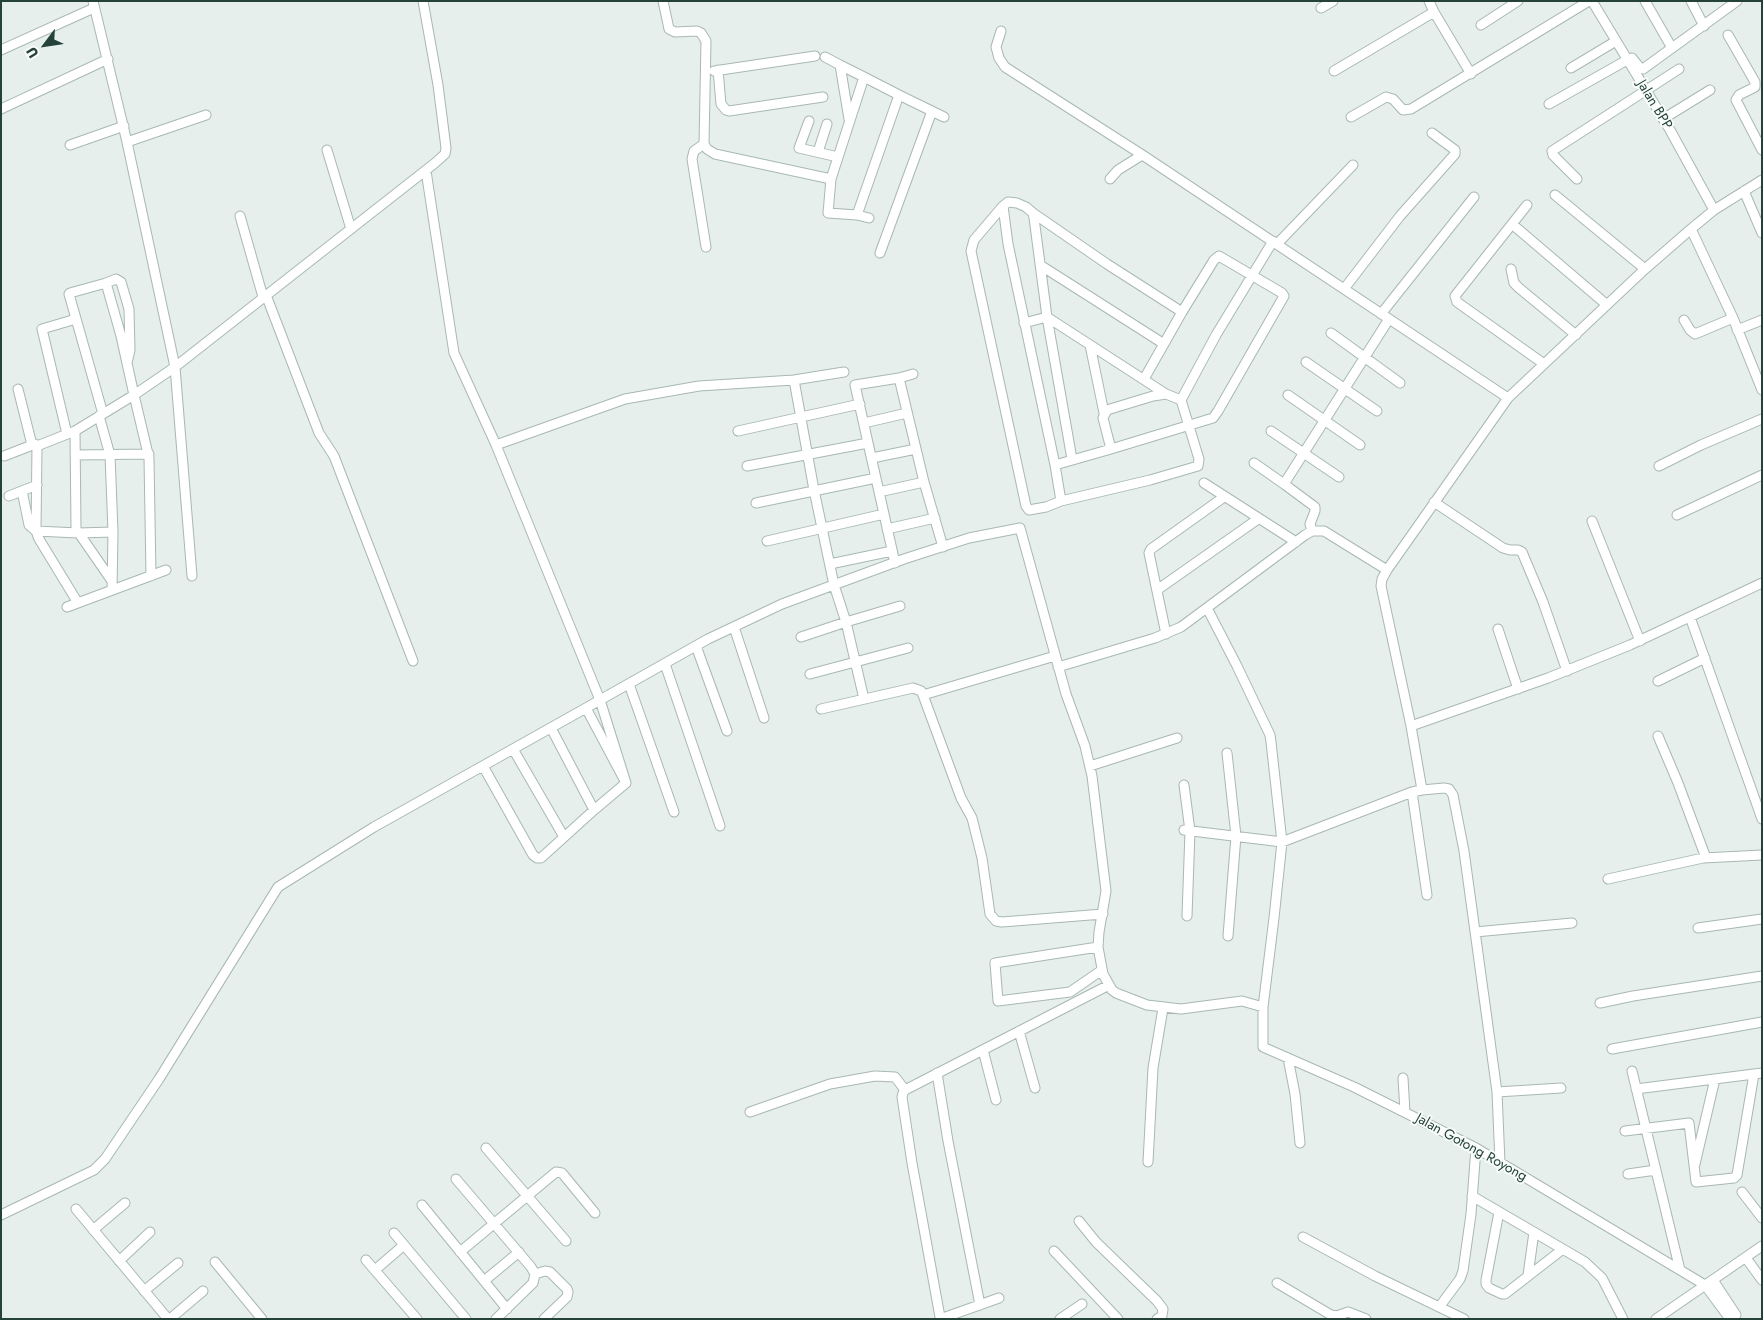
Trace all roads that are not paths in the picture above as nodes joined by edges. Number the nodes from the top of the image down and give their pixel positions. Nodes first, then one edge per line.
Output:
1 (423, 1) edge
2 (663, 1) edge
3 (1333, 1) edge
4 (1429, 1) edge
5 (1518, 1) edge
6 (1590, 1) edge
7 (1645, 1) edge
8 (1691, 1) edge
9 (1737, 1) edge
10 (94, 4) edge
11 (1321, 8) dead end
12 (1434, 12) junction
13 (1480, 25) dead end
14 (1704, 26) junction
15 (1001, 31) dead end
16 (1728, 35) dead end
17 (1618, 45) junction
18 (1672, 48) junction
19 (1, 50) edge
20 (108, 59) junction
21 (1627, 60) junction
22 (840, 65) junction
23 (1571, 68) dead end
24 (1679, 69) dead end
25 (718, 70) junction
26 (1334, 71) dead end
27 (705, 72) junction
28 (1470, 74) junction
29 (864, 77) junction
30 (1710, 90) dead end
31 (1646, 91) junction
32 (899, 95) junction
33 (823, 97) dead end
34 (1550, 104) dead end
35 (1, 108) edge
36 (932, 111) junction
37 (206, 115) dead end
38 (944, 117) dead end
39 (1351, 117) dead end
40 (1663, 120) junction
41 (809, 121) dead end
42 (849, 122) junction
43 (827, 124) dead end
44 (124, 126) junction
45 (1432, 133) dead end
46 (127, 142) junction
47 (704, 144) junction
48 (70, 145) dead end
49 (327, 150) dead end
50 (1762, 150) edge
51 (818, 152) junction
52 (1142, 155) junction
53 (838, 156) junction
54 (1353, 165) dead end
55 (426, 170) junction
56 (831, 179) junction
57 (1577, 179) dead end
58 (1110, 180) dead end
59 (1762, 180) edge
60 (1744, 191) junction
61 (1555, 195) dead end
62 (1474, 197) dead end
63 (1527, 205) dead end
64 (1003, 206) junction
65 (1714, 210) junction
66 (1033, 213) junction
67 (857, 215) junction
68 (240, 216) dead end
69 (869, 218) dead end
70 (1512, 224) junction
71 (351, 229) junction
72 (1691, 230) junction
73 (1762, 233) edge
74 (1275, 243) junction
75 (706, 247) dead end
76 (880, 253) dead end
77 (1040, 265) junction
78 (1511, 269) dead end
79 (1645, 270) junction
80 (1252, 275) junction
81 (106, 283) junction
82 (1344, 289) junction
83 (265, 296) junction
84 (1607, 305) junction
85 (1182, 312) junction
86 (1385, 317) junction
87 (1047, 318) junction
88 (1733, 318) junction
89 (76, 319) junction
90 (1684, 320) dead end
91 (1762, 320) edge
92 (1024, 323) junction
93 (1737, 330) junction
94 (1331, 333) dead end
95 (1576, 334) junction
96 (1164, 344) junction
97 (1090, 345) junction
98 (1365, 356) junction
99 (127, 362) junction
100 (1306, 362) dead end
101 (1544, 364) junction
102 (175, 367) junction
103 (844, 372) dead end
104 (912, 374) dead end
105 (899, 378) junction
106 (794, 380) junction
107 (1144, 380) junction
108 (1400, 383) dead end
109 (1345, 388) junction
110 (18, 389) dead end
111 (1762, 390) edge
112 (1166, 394) junction
113 (134, 395) junction
114 (1288, 395) dead end
115 (1508, 398) junction
116 (1181, 400) junction
117 (860, 404) junction
118 (1377, 410) dead end
119 (907, 413) junction
120 (1104, 413) junction
121 (101, 415) junction
122 (802, 418) junction
123 (1762, 419) edge
124 (1324, 421) junction
125 (864, 423) junction
126 (1188, 425) junction
127 (1271, 430) dead end
128 (738, 431) dead end
129 (71, 433) junction
130 (868, 443) junction
131 (496, 444) junction
132 (34, 445) junction
133 (1360, 445) dead end
134 (916, 449) junction
135 (1110, 449) junction
136 (149, 454) junction
137 (808, 454) junction
138 (1304, 454) junction
139 (75, 455) junction
140 (4, 456) dead end
141 (110, 456) junction
142 (872, 458) junction
143 (1072, 459) junction
144 (1254, 463) dead end
145 (1054, 465) junction
146 (747, 466) dead end
147 (1659, 466) dead end
148 (1762, 475) edge
149 (1339, 477) dead end
150 (876, 478) junction
151 (924, 482) junction
152 (1204, 483) dead end
153 (37, 484) junction
154 (1284, 484) junction
155 (814, 490) junction
156 (22, 491) junction
157 (879, 492) junction
158 (9, 496) dead end
159 (1224, 497) junction
160 (1061, 501) junction
161 (1434, 502) junction
162 (756, 503) dead end
163 (884, 514) junction
164 (1677, 515) dead end
165 (935, 518) junction
166 (1258, 519) junction
167 (1592, 521) dead end
168 (822, 529) junction
169 (887, 529) junction
170 (36, 531) junction
171 (1312, 531) junction
172 (112, 532) junction
173 (78, 533) junction
174 (767, 541) dead end
175 (1296, 542) junction
176 (943, 547) junction
177 (892, 551) junction
178 (895, 563) junction
179 (830, 564) junction
180 (166, 570) dead end
181 (1387, 570) junction
182 (151, 576) junction
183 (192, 576) dead end
184 (1762, 583) edge
185 (834, 585) junction
186 (112, 586) junction
187 (1157, 590) junction
188 (78, 603) junction
189 (900, 606) dead end
190 (67, 607) dead end
191 (1206, 608) junction
192 (1690, 617) junction
193 (846, 622) junction
194 (734, 627) junction
195 (1498, 629) dead end
196 (1166, 634) junction
197 (801, 637) dead end
198 (1640, 640) junction
199 (696, 646) junction
200 (908, 648) dead end
201 (1055, 656) junction
202 (1705, 658) junction
203 (412, 661) dead end
204 (856, 661) junction
205 (665, 664) junction
206 (1058, 667) junction
207 (1568, 671) junction
208 (810, 674) dead end
209 (1658, 681) dead end
210 (629, 684) junction
211 (1518, 689) junction
212 (923, 695) junction
213 (864, 699) junction
214 (600, 700) junction
215 (586, 708) junction
216 (821, 709) dead end
217 (764, 718) dead end
218 (1411, 726) junction
219 (551, 728) junction
220 (727, 731) dead end
221 (1658, 736) dead end
222 (1177, 738) dead end
223 (513, 749) junction
224 (1227, 753) dead end
225 (483, 766) junction
226 (1090, 766) junction
227 (626, 783) junction
228 (1184, 785) dead end
229 (1422, 790) junction
230 (1412, 792) junction
231 (594, 810) junction
232 (674, 812) dead end
233 (1762, 819) edge
234 (720, 826) dead end
235 (1187, 830) junction
236 (1236, 836) junction
237 (564, 837) junction
238 (1282, 842) junction
239 (1762, 855) edge
240 (1706, 858) junction
241 (1608, 879) dead end
242 (1427, 895) dead end
243 (1103, 914) junction
244 (1187, 916) dead end
245 (1762, 919) edge
246 (1572, 923) dead end
247 (1698, 928) dead end
248 (1475, 932) junction
249 (1228, 936) dead end
250 (1098, 947) junction
251 (1102, 970) junction
252 (1762, 976) edge
253 (1108, 984) junction
254 (1600, 1003) dead end
255 (1262, 1007) junction
256 (1163, 1008) junction
257 (1762, 1022) edge
258 (1020, 1031) junction
259 (1612, 1049) dead end
260 (983, 1050) junction
261 (1288, 1058) junction
262 (1632, 1071) dead end
263 (937, 1073) junction
264 (1758, 1073) edge
265 (1404, 1078) dead end
266 (1714, 1079) junction
267 (1035, 1088) dead end
268 (1561, 1088) dead end
269 (1636, 1089) junction
270 (905, 1090) junction
271 (1497, 1092) junction
272 (996, 1100) dead end
273 (750, 1112) dead end
274 (1405, 1112) junction
275 (1705, 1122) junction
276 (1689, 1124) junction
277 (1645, 1128) junction
278 (1625, 1131) dead end
279 (1300, 1143) dead end
280 (486, 1148) dead end
281 (1476, 1148) junction
282 (1148, 1162) dead end
283 (1500, 1163) junction
284 (1656, 1170) junction
285 (1694, 1171) junction
286 (1628, 1174) dead end
287 (456, 1179) dead end
288 (1742, 1192) dead end
289 (527, 1196) junction
290 (1472, 1196) junction
291 (125, 1203) dead end
292 (422, 1205) dead end
293 (76, 1209) dead end
294 (1499, 1212) junction
295 (595, 1213) dead end
296 (1, 1215) edge
297 (1762, 1218) edge
298 (1079, 1221) dead end
299 (494, 1223) junction
300 (93, 1230) junction
301 (150, 1232) dead end
302 (1534, 1232) junction
303 (394, 1233) dead end
304 (1303, 1236) dead end
305 (566, 1241) dead end
306 (404, 1245) junction
307 (1762, 1246) edge
308 (1563, 1249) junction
309 (1054, 1251) dead end
310 (460, 1252) junction
311 (519, 1252) junction
312 (1746, 1258) junction
313 (366, 1260) dead end
314 (119, 1261) junction
315 (215, 1262) dead end
316 (178, 1263) dead end
317 (375, 1270) junction
318 (1680, 1270) junction
319 (534, 1274) junction
320 (1528, 1275) junction
321 (1762, 1280) edge
322 (484, 1281) junction
323 (1709, 1282) junction
324 (1277, 1283) dead end
325 (144, 1291) junction
326 (203, 1291) dead end
327 (999, 1298) dead end
328 (1082, 1304) dead end
329 (980, 1305) junction
330 (1440, 1306) junction
331 (507, 1309) junction
332 (1733, 1317) edge
333 (169, 1319) edge
334 (262, 1319) edge
335 (417, 1319) edge
336 (466, 1319) edge
337 (496, 1319) edge
338 (544, 1319) edge
339 (1060, 1319) edge
340 (1118, 1319) edge
341 (1157, 1319) edge
342 (1366, 1319) edge
343 (1464, 1319) edge
344 (1623, 1319) edge
345 (1656, 1319) edge

1 - 55 street
2 - 27 street
3 - 11 street
4 - 12 street
5 - 13 street
6 - 17 street, Jalan BPP
6 - 28 street
7 - 18 street
8 - 14 street
9 - 14 street
10 - 19 street
10 - 20 street
12 - 26 street
12 - 28 street
14 - 18 street
15 - 52 street
16 - 50 street
17 - 18 street
17 - 21 street, Jalan BPP
17 - 23 street
20 - 35 street
20 - 44 street
21 - 31 street, Jalan BPP
21 - 34 street
22 - 25 street
22 - 29 street
22 - 42 street
24 - 31 street
25 - 27 street
25 - 33 street
27 - 47 street
28 - 39 street
29 - 32 street
29 - 42 street
30 - 40 street
31 - 40 street, Jalan BPP
31 - 57 street
32 - 36 street
32 - 67 street
36 - 38 street
36 - 76 street
37 - 46 street
40 - 65 street, Jalan BPP
41 - 51 street
42 - 53 street
43 - 51 street
44 - 46 street
44 - 48 street
45 - 82 street
46 - 102 street
47 - 56 street
47 - 75 street
49 - 71 street
51 - 53 street
52 - 58 street
52 - 74 street
53 - 56 street
54 - 74 street
55 - 71 street
55 - 131 street
56 - 67 street
59 - 60 street
60 - 65 street
60 - 73 street
61 - 79 street
62 - 86 street
63 - 70 street
64 - 66 street
64 - 92 street
64 - 160 street
65 - 72 street
66 - 77 street
66 - 85 street
67 - 69 street
68 - 83 street
70 - 84 street
70 - 101 street
71 - 83 street
72 - 79 street
72 - 88 street
74 - 80 street
74 - 82 street
77 - 87 street
77 - 96 street
78 - 95 street
79 - 84 street
80 - 85 street
80 - 116 street
80 - 126 street
81 - 89 street
81 - 99 street
81 - 99 street
82 - 86 street
83 - 102 street
83 - 203 street
84 - 95 street
85 - 96 street
86 - 98 street
86 - 115 street
87 - 92 street
87 - 97 street
87 - 143 street
88 - 90 street
88 - 93 street
89 - 121 street
89 - 129 street
91 - 93 street
92 - 145 street
93 - 111 street
94 - 98 street
95 - 101 street
96 - 107 street
97 - 107 street
97 - 120 street
98 - 108 street
98 - 109 street
99 - 113 street
100 - 109 street
101 - 115 street
102 - 113 street
102 - 183 street
103 - 106 street
104 - 105 street
105 - 117 street
105 - 119 street
106 - 122 street
106 - 131 street
107 - 112 street
109 - 118 street
109 - 124 street
110 - 132 street
112 - 116 street
112 - 120 street
113 - 121 street
113 - 136 street
114 - 124 street
115 - 161 street
116 - 126 street
117 - 122 street
117 - 125 street
119 - 125 street
119 - 134 street
120 - 135 street
121 - 129 street
121 - 141 street
122 - 128 street
122 - 137 street
123 - 147 street
124 - 133 street
124 - 138 street
125 - 130 street
126 - 135 street
126 - 160 street
127 - 138 street
129 - 132 street
129 - 139 street
130 - 137 street
130 - 142 street
131 - 214 street
132 - 140 street
132 - 153 street
134 - 142 street
134 - 151 street
135 - 143 street
136 - 141 street
136 - 182 street
137 - 146 street
137 - 155 street
138 - 149 street
138 - 154 street
139 - 141 street
139 - 173 street
141 - 172 street
142 - 150 street
143 - 145 street
144 - 154 street
145 - 160 street
148 - 164 street
150 - 155 street
150 - 157 street
151 - 157 street
151 - 165 street
152 - 159 street
153 - 156 street
153 - 170 street
154 - 171 street
155 - 162 street
155 - 168 street
156 - 158 street
156 - 170 street
157 - 163 street
159 - 166 street
159 - 187 street
161 - 181 street
161 - 207 street
163 - 168 street
163 - 169 street
165 - 169 street
165 - 176 street
166 - 175 street
166 - 187 street
167 - 198 street
168 - 174 street
168 - 179 street
169 - 177 street
170 - 173 street
170 - 188 street
171 - 175 street
171 - 181 street
172 - 173 street
172 - 186 street
173 - 186 street
175 - 191 street
176 - 178 street
176 - 201 street
177 - 178 street
177 - 179 street
178 - 185 street
179 - 185 street
180 - 182 street
181 - 218 street
182 - 186 street
184 - 192 street
185 - 193 street
185 - 194 street
186 - 188 street
187 - 196 street
188 - 190 street
189 - 193 street
191 - 196 street
191 - 238 street
192 - 198 street
192 - 202 street
193 - 197 street
193 - 204 street
194 - 199 street
194 - 217 street
195 - 211 street
196 - 206 street
198 - 207 street
199 - 205 street
199 - 220 street
200 - 204 street
201 - 206 street
201 - 212 street
202 - 209 street
202 - 233 street
204 - 208 street
204 - 213 street
205 - 210 street
205 - 234 street
206 - 226 street
207 - 211 street
210 - 214 street
210 - 232 street
211 - 218 street
212 - 213 street
212 - 243 street
213 - 216 street
214 - 215 street
214 - 227 street
215 - 219 street
215 - 227 street
218 - 229 street
219 - 223 street
219 - 231 street
221 - 240 street
222 - 226 street
223 - 225 street
223 - 237 street
224 - 236 street
225 - 237 street
225 - 296 street
226 - 243 street
227 - 231 street
228 - 235 street
229 - 230 street
229 - 248 street
230 - 238 street
230 - 242 street
231 - 237 street
235 - 236 street
235 - 244 street
236 - 238 street
236 - 249 street
238 - 255 street
239 - 240 street
240 - 241 street
243 - 250 street
245 - 247 street
246 - 248 street
248 - 271 street
250 - 251 street
250 - 251 street
251 - 253 street
252 - 254 street
253 - 256 street
253 - 258 street
255 - 256 street
255 - 261 street, Jalan Gotong Royong
256 - 282 street
257 - 259 street
258 - 260 street
258 - 267 street
260 - 263 street
260 - 272 street
261 - 274 street, Jalan Gotong Royong
261 - 279 street
262 - 269 street
263 - 270 street
263 - 329 street
264 - 266 street
264 - 285 street
265 - 274 street
266 - 269 street
266 - 275 street
268 - 271 street
269 - 277 street
270 - 273 street
270 - 329 street
271 - 283 street
274 - 281 street, Jalan Gotong Royong
275 - 276 street
275 - 285 street
276 - 277 street
276 - 285 street
277 - 278 street
277 - 284 street
280 - 289 street
281 - 283 street, Jalan Gotong Royong
281 - 290 street
283 - 318 street, Jalan Gotong Royong
284 - 286 street
284 - 318 street
287 - 299 street
288 - 297 street
289 - 295 street
289 - 299 street
289 - 305 street
290 - 294 street
290 - 330 street
291 - 300 street
292 - 310 street
293 - 300 street
294 - 302 street
294 - 320 street
298 - 341 street
299 - 310 street
299 - 311 street
300 - 314 street
301 - 314 street
302 - 308 street
302 - 320 street
303 - 306 street
304 - 330 street
306 - 317 street
306 - 336 street
307 - 312 street
308 - 320 street
308 - 344 street
309 - 340 street
310 - 322 street
311 - 319 street
311 - 322 street
312 - 321 street
312 - 323 street
313 - 317 street
314 - 325 street
315 - 334 street
316 - 325 street
317 - 335 street
318 - 323 street, Jalan Gotong Royong
319 - 331 street
319 - 338 street
322 - 331 street
323 - 332 street
323 - 345 street
324 - 342 street
325 - 333 street
326 - 333 street
327 - 329 street
328 - 339 street
330 - 343 street
331 - 337 street

